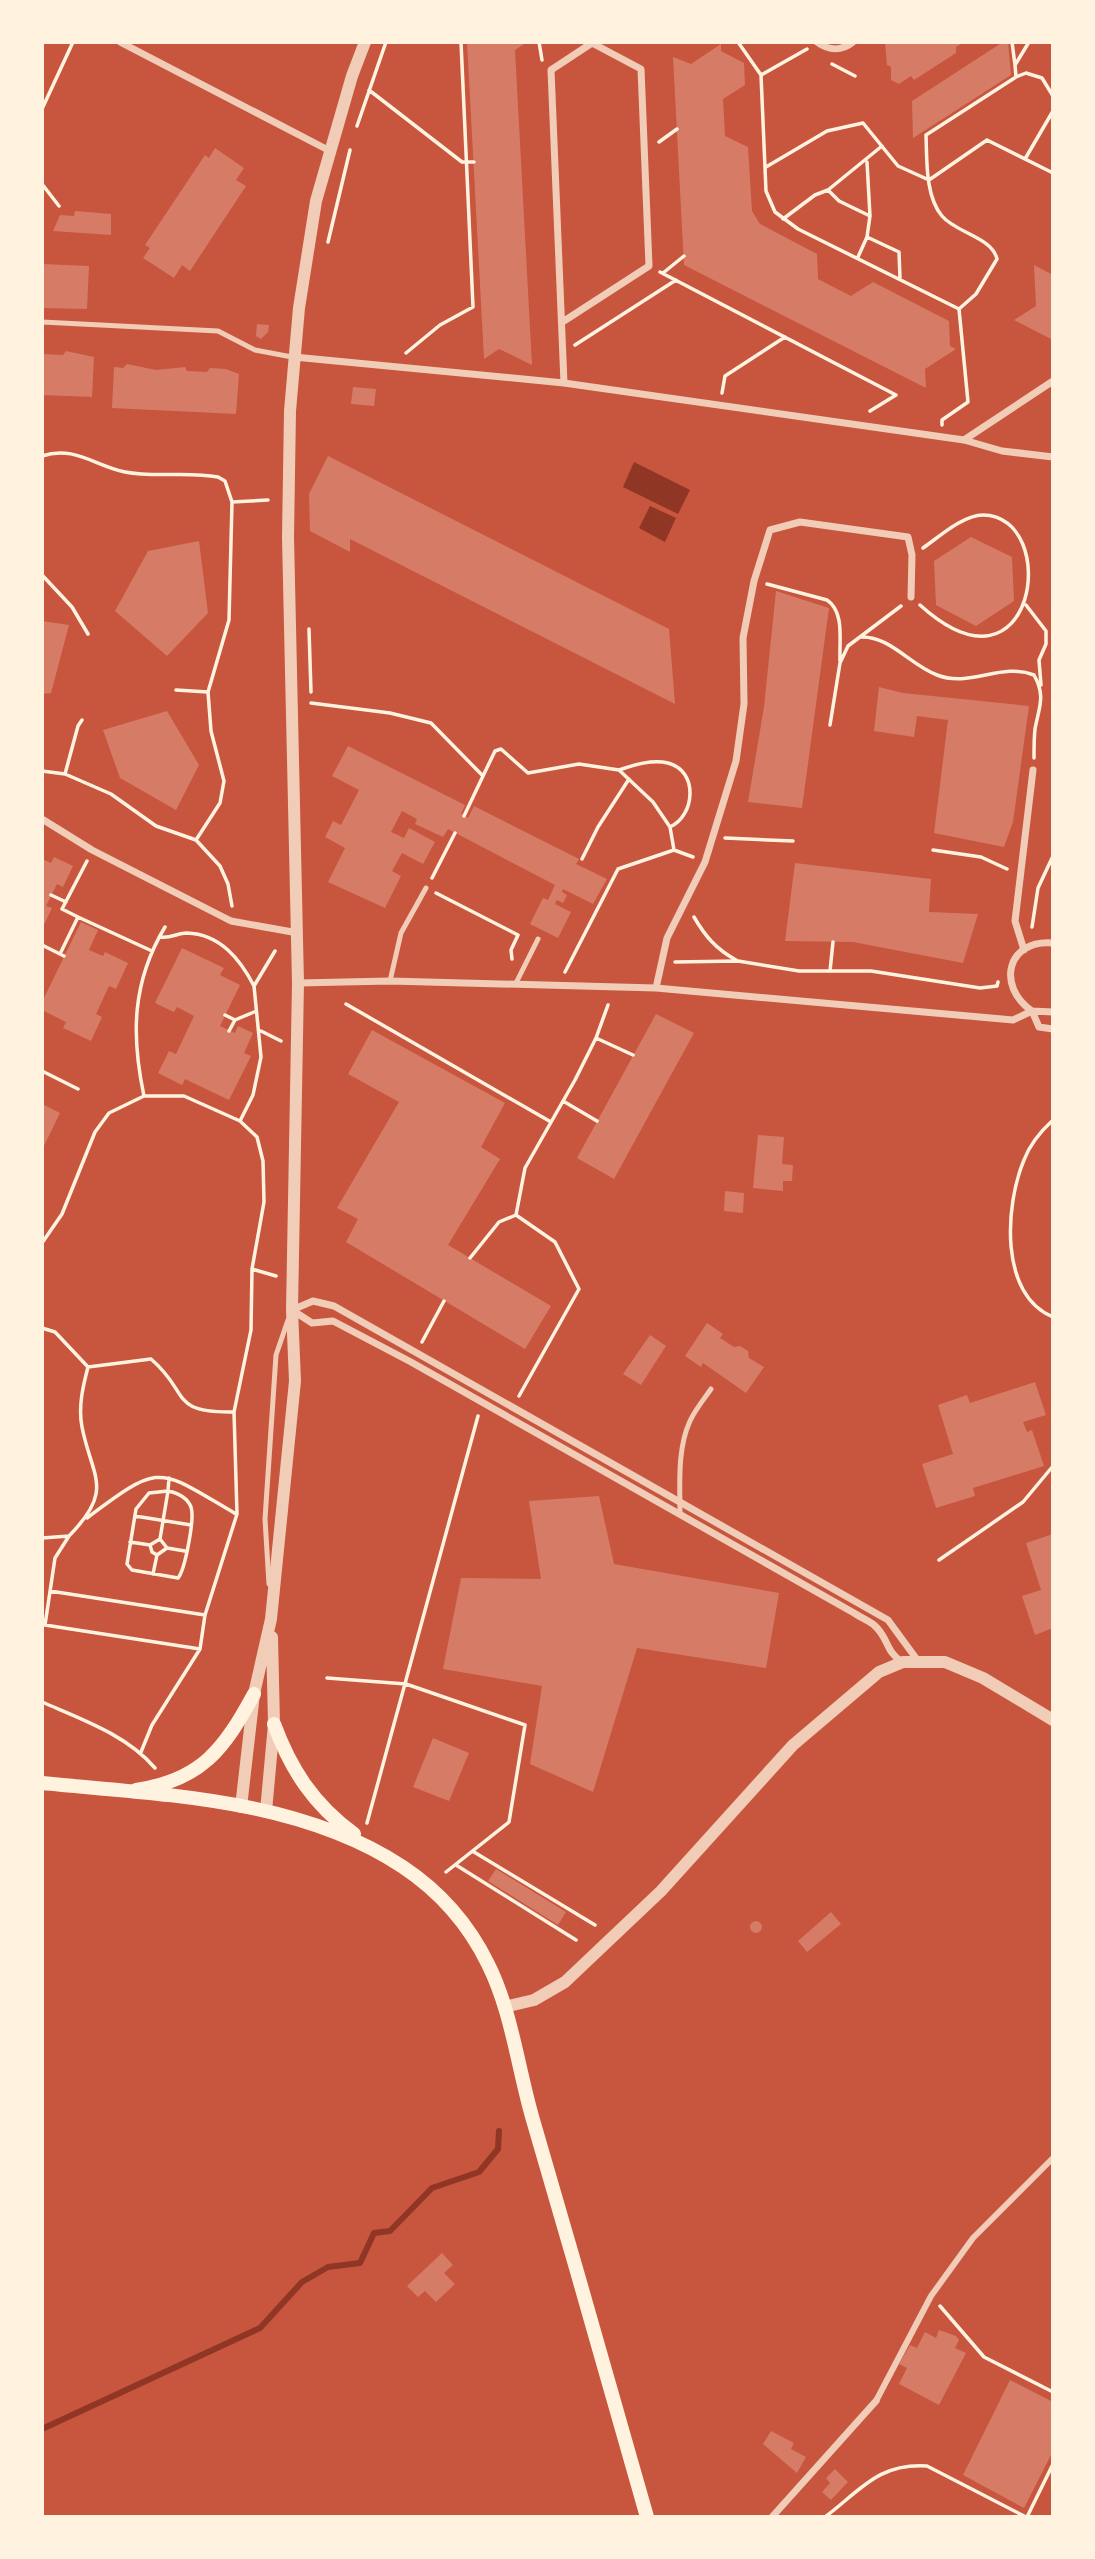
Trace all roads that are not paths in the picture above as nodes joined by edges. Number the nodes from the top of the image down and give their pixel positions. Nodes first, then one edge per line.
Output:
1 (120, 42) edge
2 (365, 42) edge
3 (816, 42) edge
4 (853, 42) edge
5 (330, 151) junction
6 (564, 321) junction
7 (42, 322) edge
8 (294, 357) junction
9 (1053, 381) edge
10 (564, 383) junction
11 (964, 440) junction
12 (1053, 457) edge
13 (911, 597) road end
14 (1033, 770) road end
15 (42, 819) edge
16 (426, 888) road end
17 (298, 933) junction
18 (538, 939) dead end
19 (1053, 943) edge
20 (1024, 950) junction
21 (390, 981) junction
22 (298, 983) junction
23 (516, 983) junction
24 (656, 988) junction
25 (1032, 1011) junction
26 (1053, 1012) edge
27 (1053, 1029) edge
28 (292, 1310) junction
29 (711, 1389) dead end
30 (680, 1502) junction
31 (680, 1514) junction
32 (271, 1619) junction
33 (918, 1661) junction
34 (903, 1662) junction
35 (254, 1694) junction
36 (1053, 1720) edge
37 (274, 1724) junction
38 (42, 1783) edge
39 (120, 1792) junction
40 (241, 1807) junction
41 (266, 1811) junction
42 (379, 1853) junction
43 (504, 2007) junction
44 (1053, 2158) edge
45 (876, 2401) joint
46 (647, 2517) edge
47 (772, 2517) edge

1 - 5 street
2 - 5 street
3 - 4 street
5 - 8 street
6 - 6 street
6 - 10 street
7 - 8 lane
8 - 10 street
8 - 17 street
9 - 11 street
10 - 11 street
11 - 12 street
13 - 24 street
14 - 20 street
15 - 17 street
16 - 21 lane
17 - 22 street
18 - 23 lane
19 - 20 street
20 - 25 street
21 - 22 street
21 - 23 street
22 - 28 street
23 - 24 street
24 - 25 street
25 - 26 street
25 - 27 street
28 - 30 street
28 - 31 street
28 - 32 street
28 - 32 lane
29 - 30 lane
30 - 31 lane
30 - 33 street
31 - 34 street
32 - 35 street
32 - 37 street
33 - 34 street
33 - 36 street
34 - 43 street
35 - 39 main road
35 - 40 street
37 - 41 street
37 - 42 main road
38 - 39 main road
39 - 40 main road
40 - 41 main road
41 - 42 main road
42 - 43 main road
43 - 46 main road
44 - 45 street
45 - 47 street

